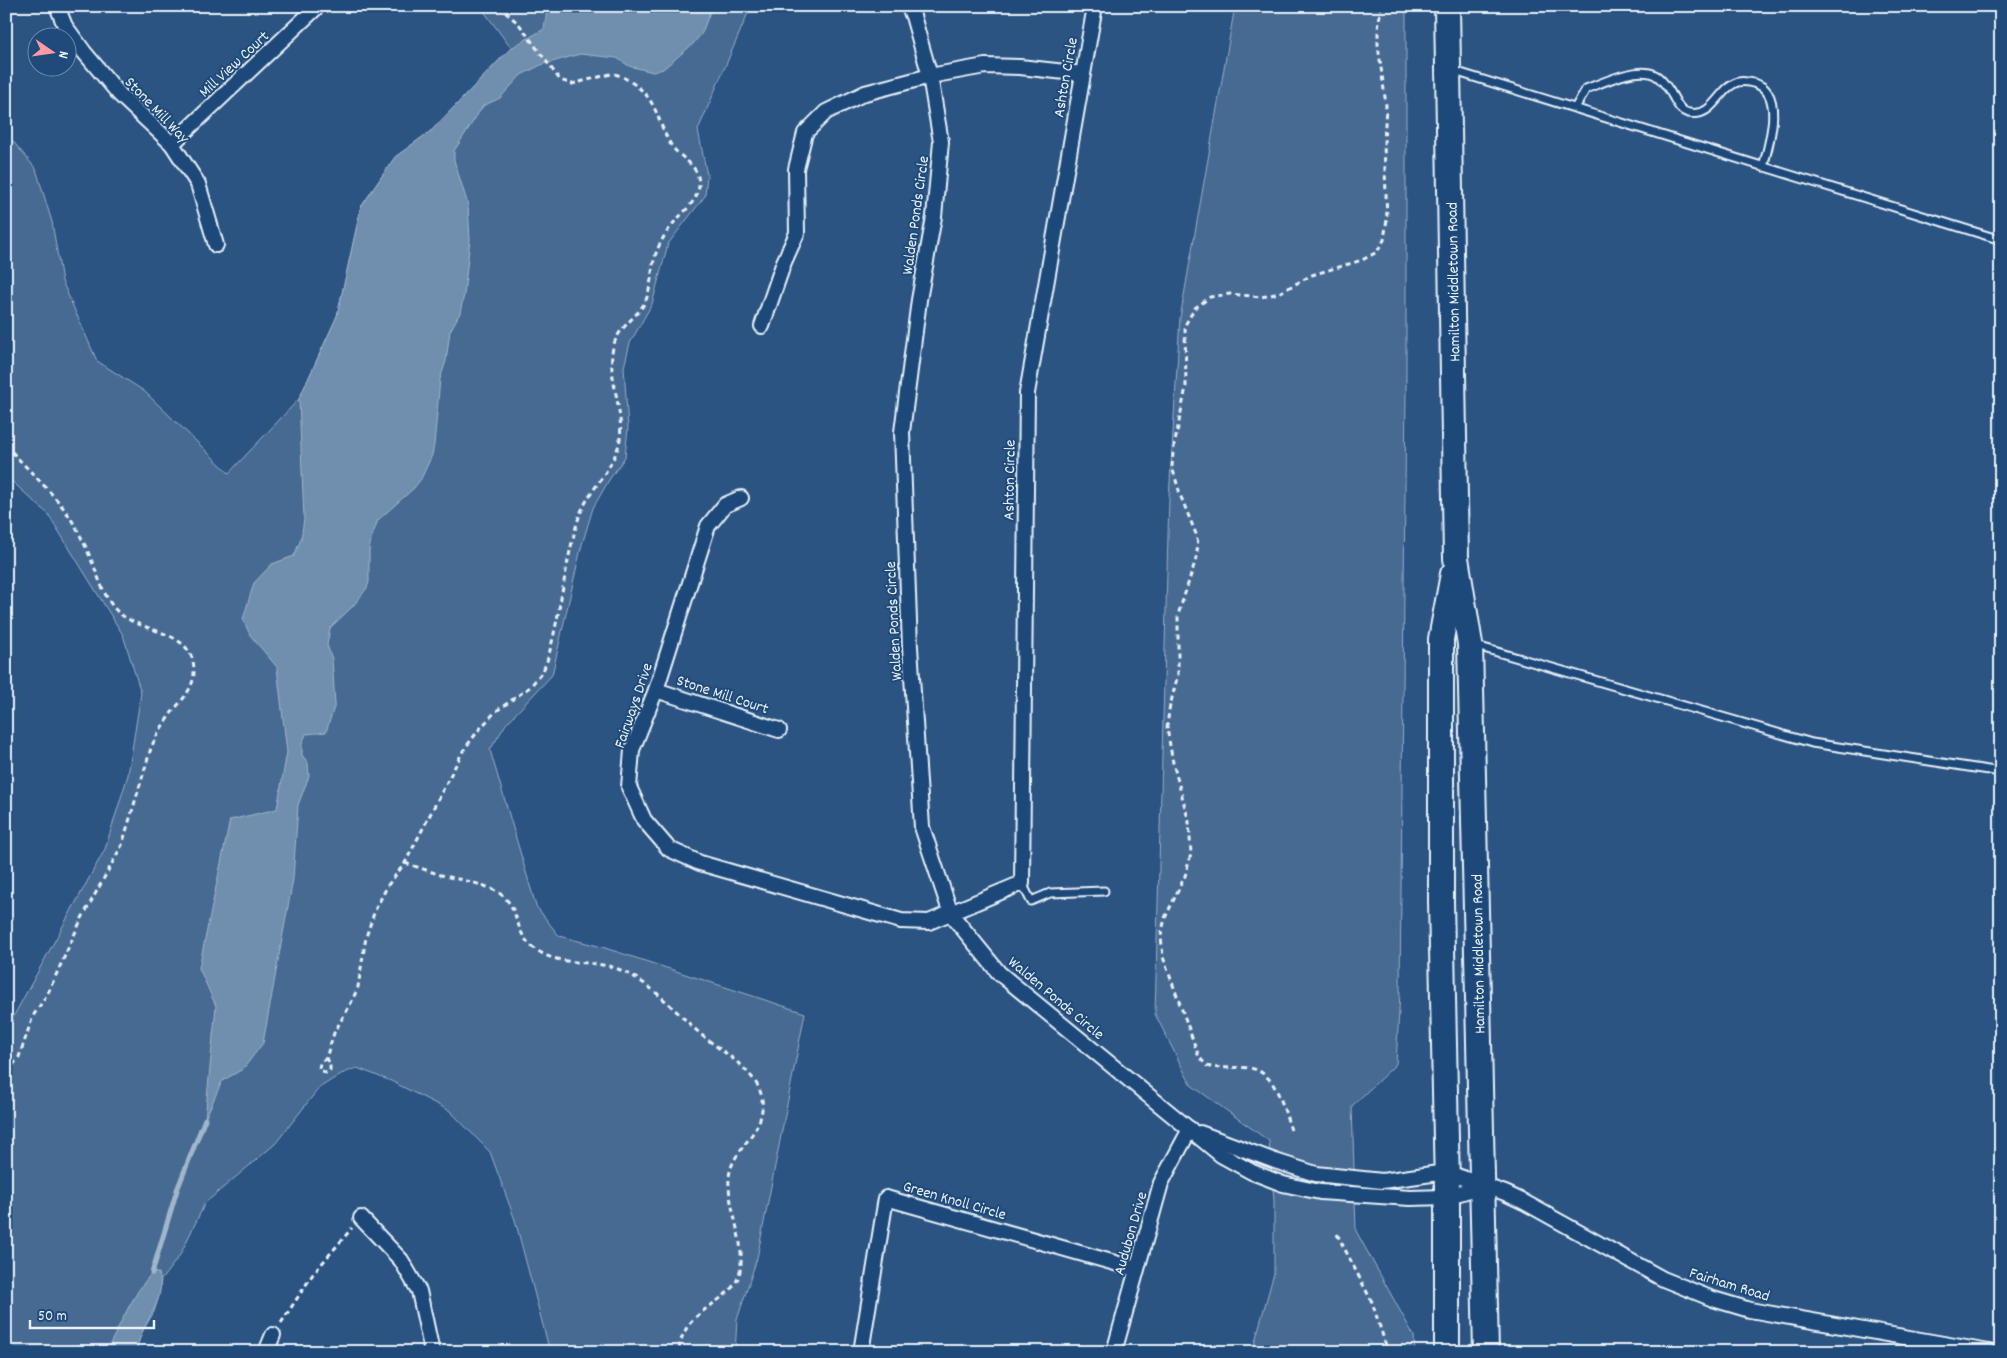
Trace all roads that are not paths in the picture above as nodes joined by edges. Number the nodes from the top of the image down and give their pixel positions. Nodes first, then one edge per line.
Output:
1 (57, 6) edge
2 (318, 6) edge
3 (908, 6) edge
4 (1095, 6) edge
5 (1448, 6) edge
6 (1449, 70) junction
7 (1082, 74) junction
8 (930, 76) junction
9 (1574, 108) junction
10 (172, 144) junction
11 (1763, 167) junction
12 (2001, 240) edge
13 (216, 245) dead end
14 (762, 326) dead end
15 (741, 498) dead end
16 (1456, 558) junction
17 (1470, 644) junction
18 (656, 690) junction
19 (779, 730) dead end
20 (2001, 772) edge
21 (1022, 883) junction
22 (1104, 891) dead end
23 (951, 914) junction
24 (1190, 1129) junction
25 (1446, 1172) junction
26 (1482, 1186) junction
27 (1446, 1197) junction
28 (361, 1218) road end
29 (1136, 1269) junction
30 (274, 1335) road end
31 (266, 1352) edge
32 (432, 1352) edge
33 (861, 1352) edge
34 (1114, 1352) edge
35 (1447, 1352) edge
36 (1486, 1352) edge
37 (1989, 1352) edge

1 - 10 street, Stone Mill Way
2 - 10 street, Mill View Court
3 - 8 street, Walden Ponds Circle
4 - 7 street, Ashton Circle
5 - 6 highway, Hamilton Middletown Road
6 - 9 lane
6 - 16 highway, Hamilton Middletown Road
7 - 8 street
7 - 21 street, Ashton Circle
8 - 14 street
8 - 23 street, Walden Ponds Circle
9 - 11 lane
9 - 11 lane
10 - 13 street, Stone Mill Way
11 - 12 lane
15 - 18 street, Fairways Drive
16 - 17 highway, Hamilton Middletown Road
16 - 25 highway, Hamilton Middletown Road
17 - 20 lane
17 - 26 highway, Hamilton Middletown Road
18 - 19 street, Stone Mill Court
18 - 23 street, Fairways Drive
21 - 22 lane
21 - 23 street
23 - 24 street, Walden Ponds Circle
24 - 25 street, Walden Ponds Circle
24 - 27 street, Walden Ponds Circle
24 - 29 street, Audubon Drive
25 - 26 street, Walden Ponds Circle
25 - 27 highway, Hamilton Middletown Road
26 - 27 street, Walden Ponds Circle
26 - 36 highway, Hamilton Middletown Road
26 - 37 street, Fairham Road
27 - 35 highway, Hamilton Middletown Road
28 - 32 street
29 - 33 street, Green Knoll Circle
29 - 34 street, Audubon Drive
30 - 31 street

